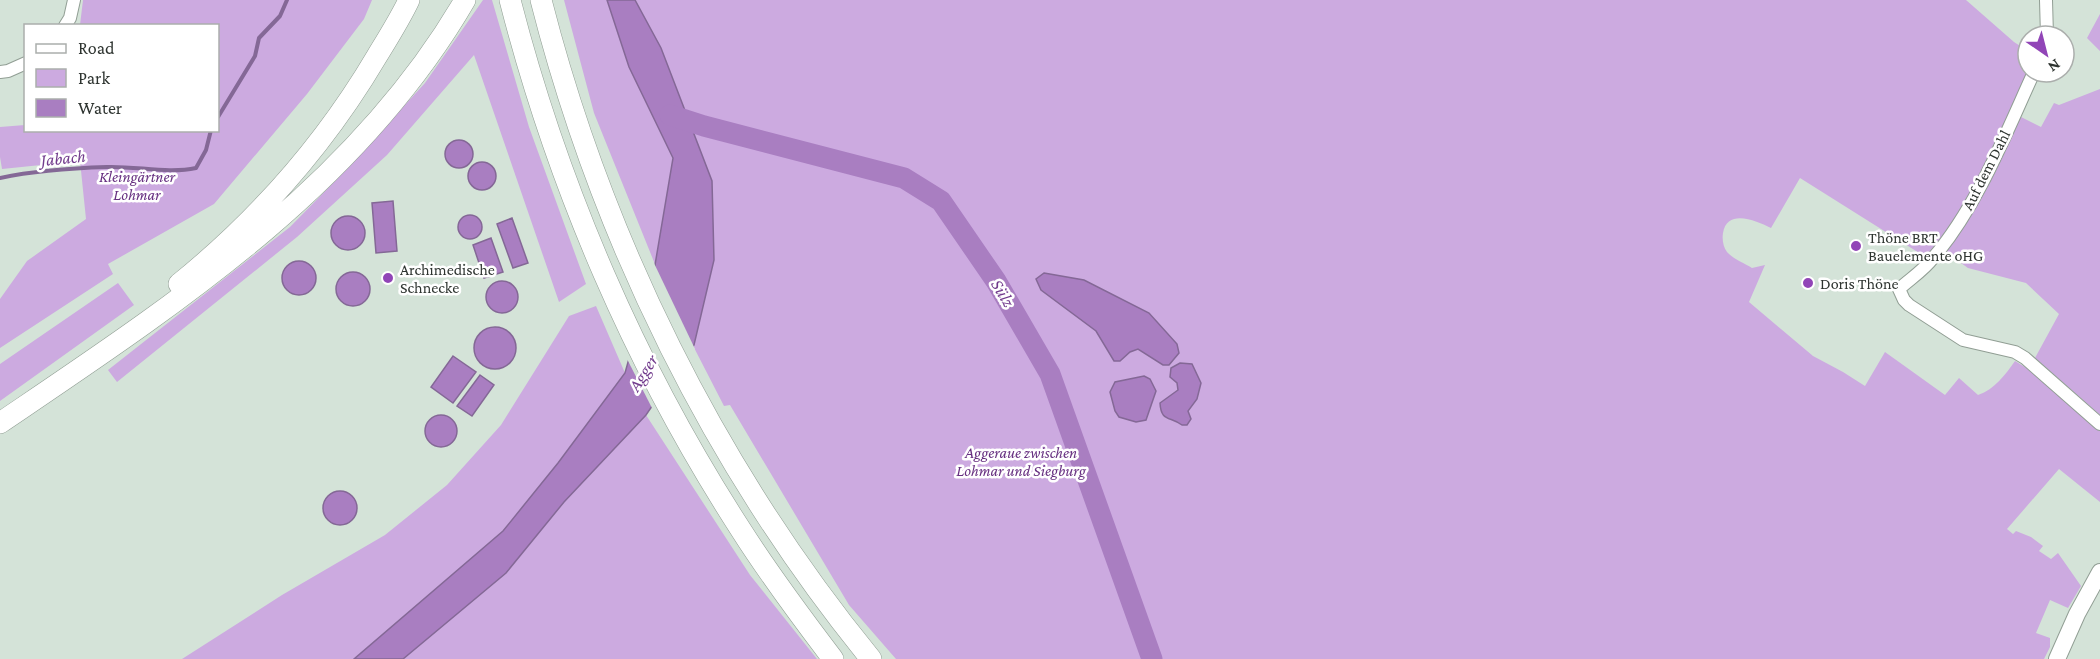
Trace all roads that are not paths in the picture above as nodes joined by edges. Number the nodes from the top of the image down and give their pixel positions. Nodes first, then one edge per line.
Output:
1 (75, 0) edge
2 (409, 0) edge
3 (510, 0) edge
4 (541, 0) edge
5 (2046, 0) edge
6 (463, 4) edge
7 (66, 24) edge
8 (2047, 24) edge
9 (24, 64) edge
10 (0, 72) edge
11 (2028, 84) edge
12 (161, 305) junction
13 (136, 324) junction
14 (0, 408) edge
15 (0, 423) edge
16 (2100, 424) edge
17 (2100, 572) edge
18 (833, 659) edge
19 (872, 659) edge
20 (2056, 659) edge

1 - 7 street
2 - 12 highway
3 - 18 highway
4 - 19 highway
5 - 8 street
6 - 12 highway
9 - 10 street
11 - 16 street, Auf dem Dahl
12 - 13 highway
13 - 14 highway
13 - 15 highway
17 - 20 main road

